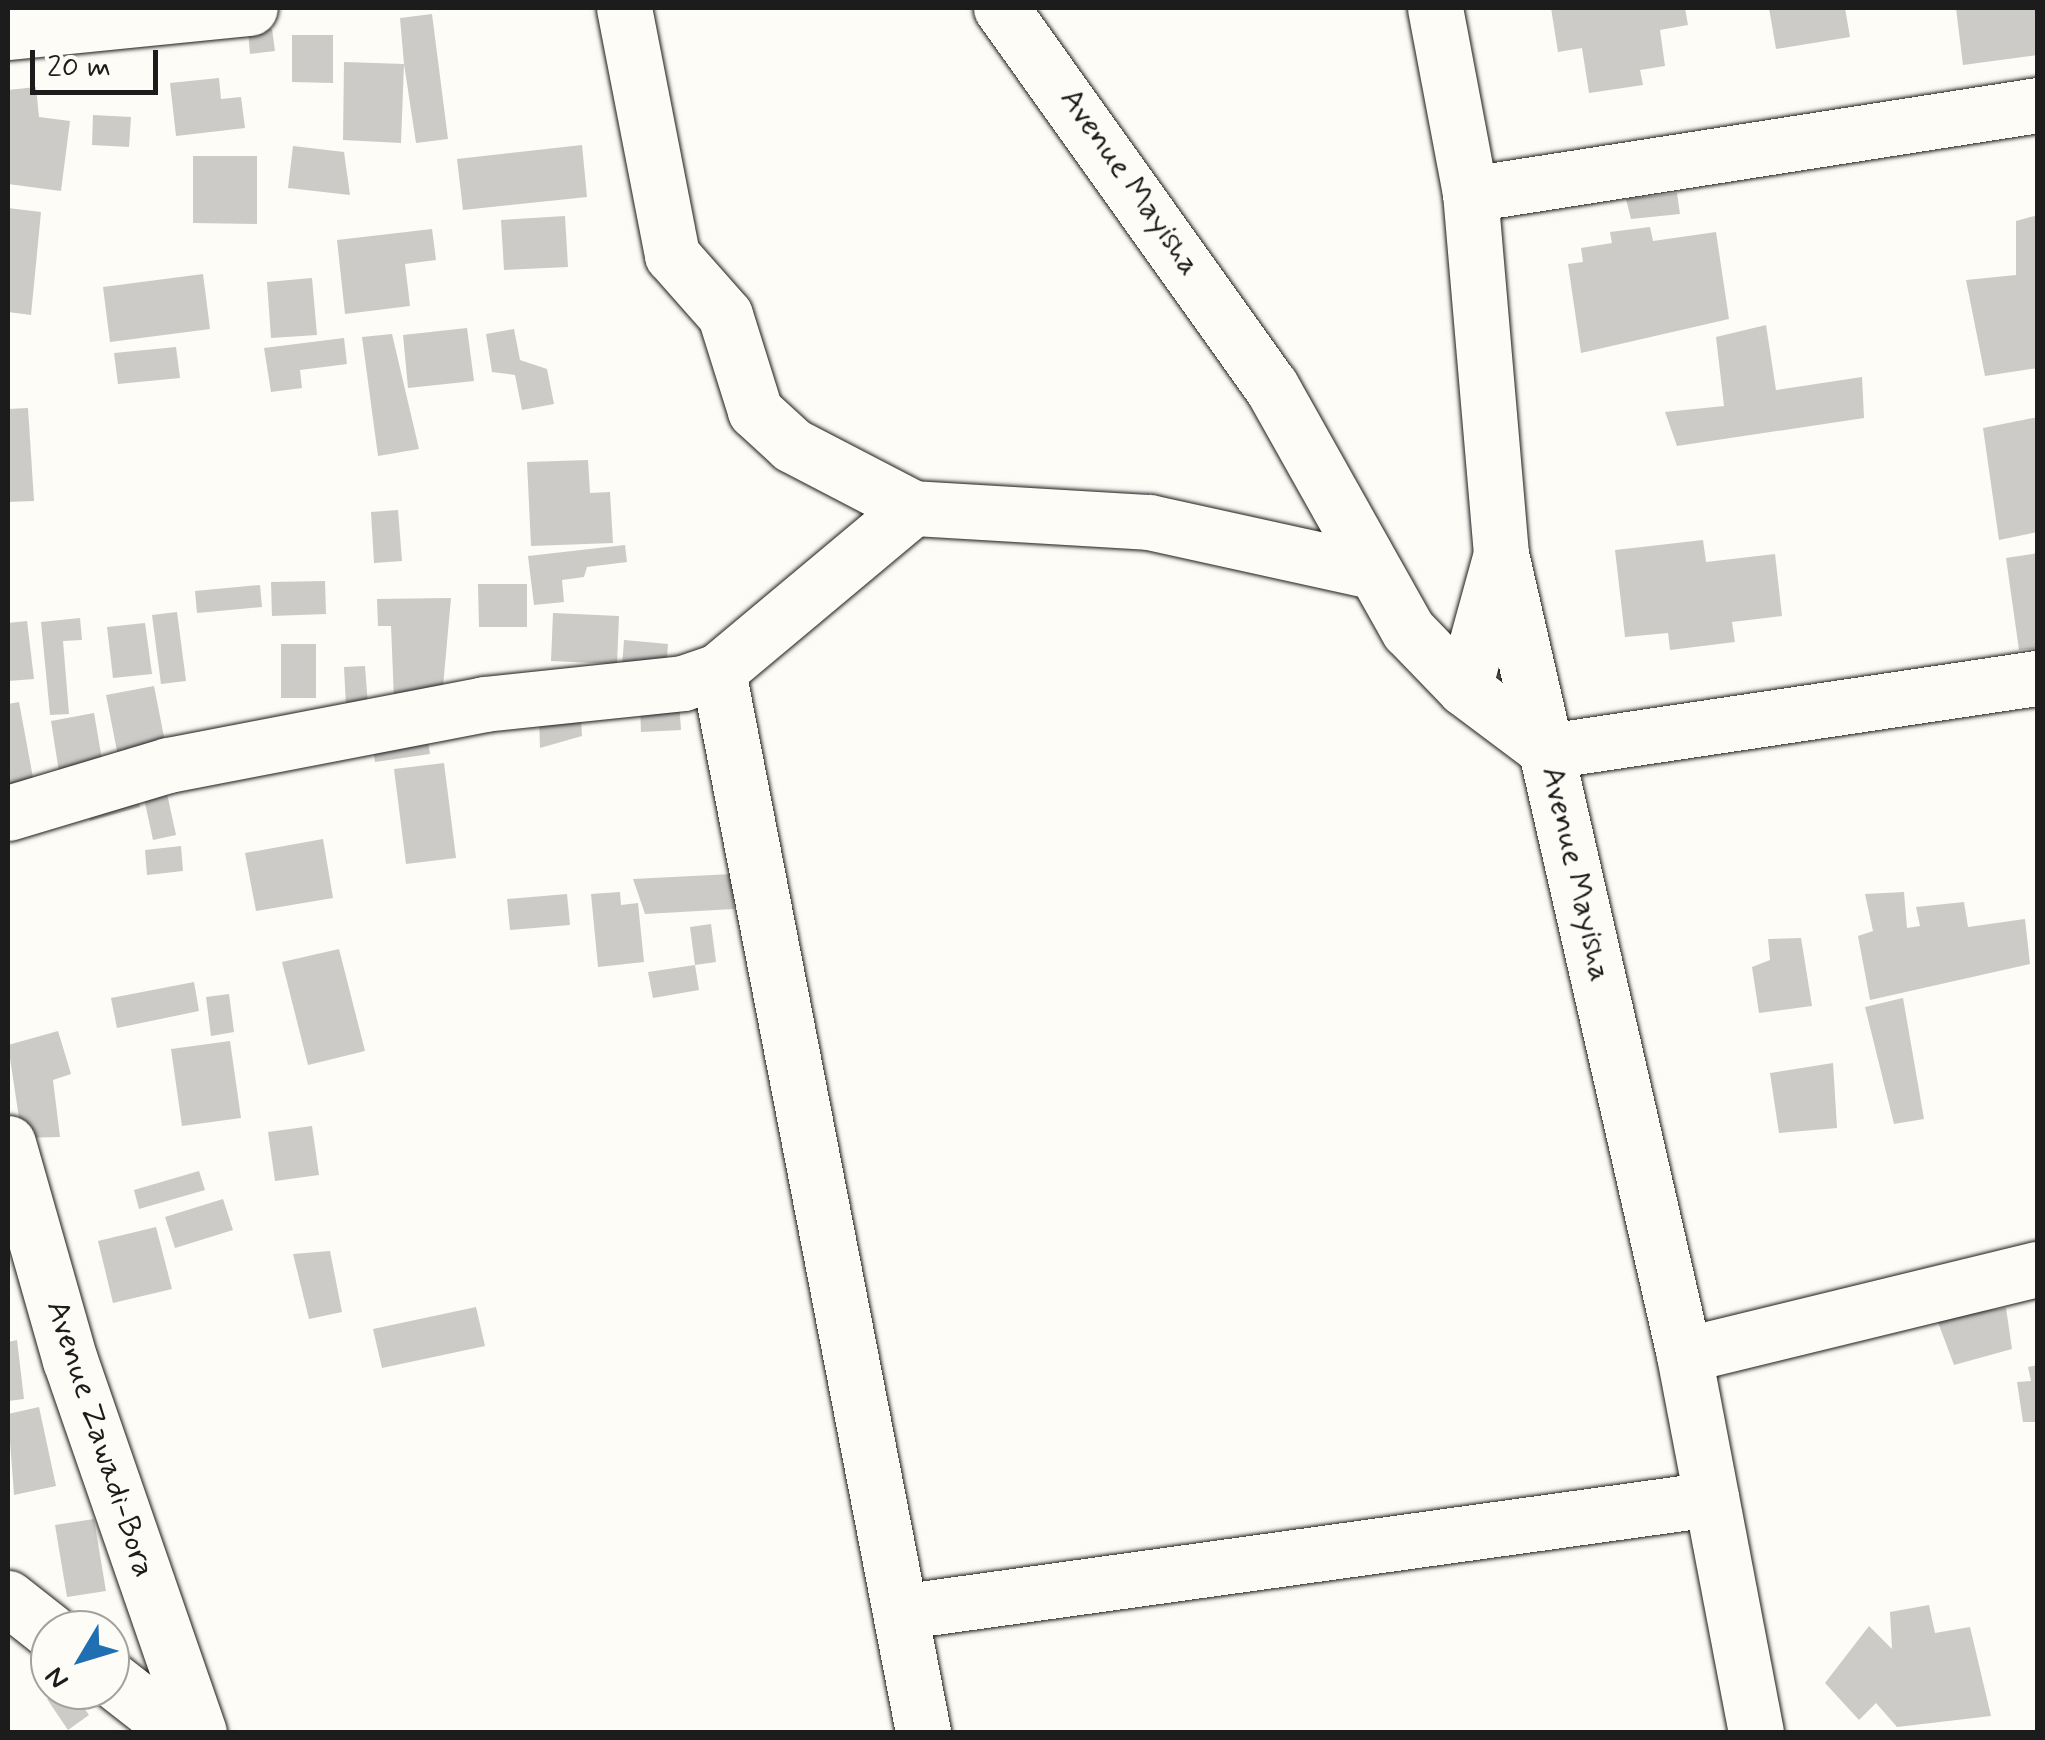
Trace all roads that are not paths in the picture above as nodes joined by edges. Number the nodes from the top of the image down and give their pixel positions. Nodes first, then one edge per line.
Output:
1 (250, 8) edge
2 (624, 8) edge
3 (1001, 8) edge
4 (1435, 8) edge
5 (8, 32) edge
6 (2038, 106) edge
7 (1470, 194) junction
8 (913, 508) junction
9 (1501, 554) junction
10 (1372, 571) junction
11 (718, 670) junction
12 (2038, 678) edge
13 (1464, 688) junction
14 (1548, 751) junction
15 (8, 813) edge
16 (8, 1143) edge
17 (2038, 1269) edge
18 (1684, 1355) junction
19 (1710, 1499) junction
20 (8, 1598) edge
21 (906, 1611) junction
22 (30, 1615) edge
23 (130, 1693) edge
24 (180, 1732) edge
25 (200, 1732) edge
26 (923, 1732) edge
27 (1756, 1732) edge

1 - 5 street
2 - 8 street
3 - 10 street, Avenue Mayisha
4 - 7 street
6 - 7 street
7 - 9 street
8 - 10 street
8 - 11 street
9 - 13 street
9 - 14 street
10 - 13 street, Avenue Mayisha
11 - 15 street
11 - 21 street
12 - 14 street
13 - 14 street, Avenue Mayisha
14 - 18 street, Avenue Mayisha
16 - 25 street, Avenue Zawadi-Bora
17 - 18 street
18 - 19 street, Avenue Mayisha
19 - 21 street
19 - 27 street, Avenue Mayisha
20 - 22 street
21 - 26 street
23 - 24 street

